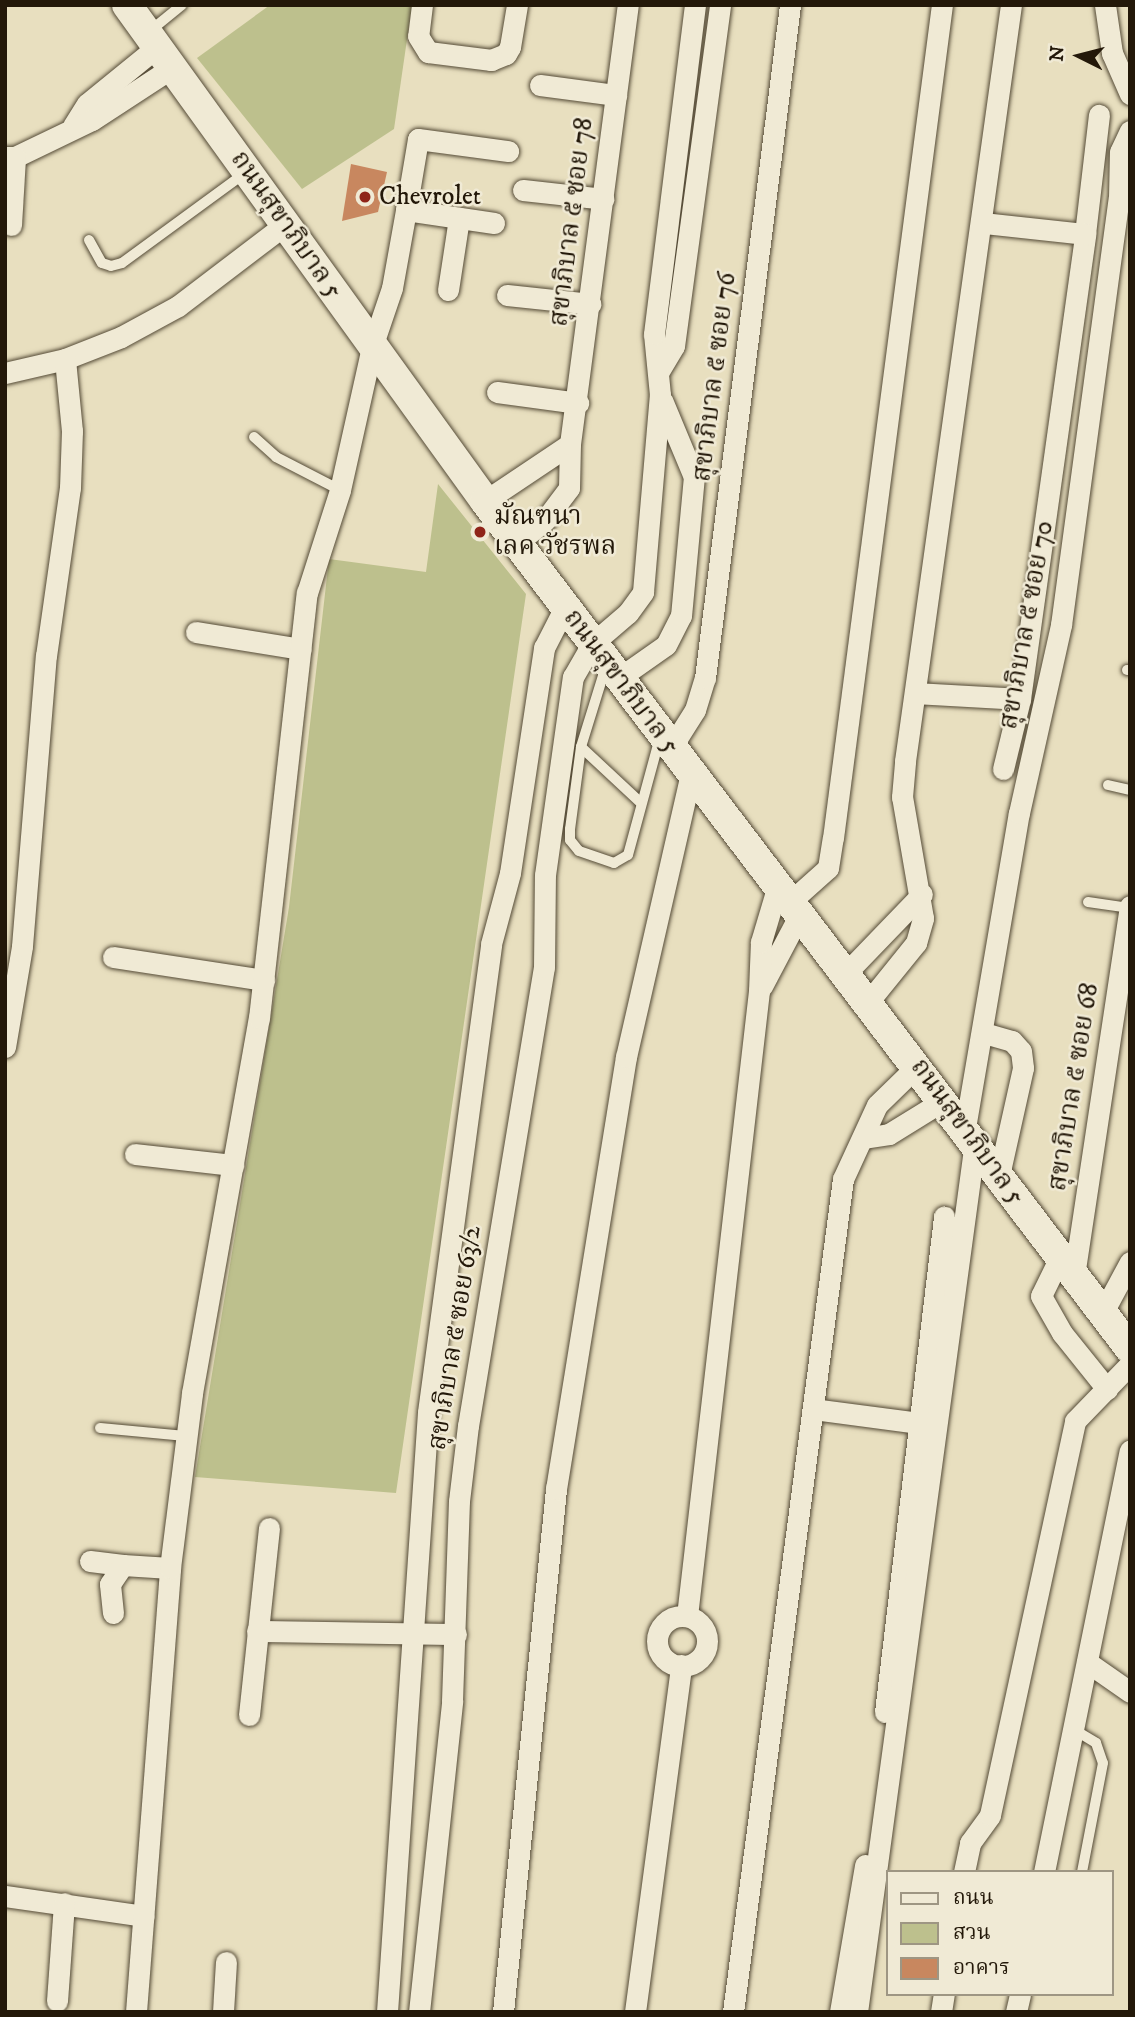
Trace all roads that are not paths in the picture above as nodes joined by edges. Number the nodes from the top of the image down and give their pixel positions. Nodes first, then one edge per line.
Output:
1 (127, 5) edge
2 (181, 5) edge
3 (422, 5) edge
4 (517, 5) edge
5 (628, 5) edge
6 (790, 5) edge
7 (942, 5) edge
8 (1011, 5) edge
9 (1105, 5) edge
10 (708, 6) edge
11 (160, 49) junction
12 (540, 85) dead end
13 (1130, 94) edge
14 (615, 95) junction
15 (1100, 115) dead end
16 (1130, 131) edge
17 (508, 151) dead end
18 (10, 157) edge
19 (249, 170) junction
20 (523, 190) dead end
21 (604, 199) junction
22 (406, 210) junction
23 (459, 218) junction
24 (287, 223) junction
25 (494, 223) dead end
26 (984, 223) junction
27 (11, 225) dead end
28 (1086, 234) junction
29 (89, 240) dead end
30 (448, 290) dead end
31 (507, 295) dead end
32 (592, 304) junction
33 (372, 347) junction
34 (65, 359) junction
35 (5, 373) edge
36 (497, 392) dead end
37 (660, 395) junction
38 (578, 403) junction
39 (254, 437) dead end
40 (570, 444) junction
41 (340, 490) junction
42 (485, 502) junction
43 (517, 543) junction
44 (565, 607) junction
45 (196, 632) dead end
46 (544, 648) junction
47 (301, 649) junction
48 (606, 662) junction
49 (573, 677) junction
50 (916, 693) junction
51 (1020, 699) junction
52 (666, 741) junction
53 (581, 747) junction
54 (1003, 769) dead end
55 (691, 774) junction
56 (1108, 785) dead end
57 (1130, 790) edge
58 (639, 802) junction
59 (510, 873) junction
60 (545, 875) junction
61 (922, 894) junction
62 (789, 900) junction
63 (1088, 902) dead end
64 (1130, 907) edge
65 (113, 957) dead end
66 (847, 972) junction
67 (264, 980) junction
68 (759, 991) junction
69 (869, 1001) junction
70 (984, 1033) junction
71 (5, 1047) edge
72 (918, 1065) junction
73 (944, 1100) junction
74 (970, 1135) junction
75 (864, 1138) junction
76 (135, 1154) dead end
77 (233, 1165) junction
78 (999, 1175) junction
79 (944, 1217) dead end
80 (1130, 1262) edge
81 (1067, 1266) junction
82 (1102, 1314) junction
83 (1130, 1349) edge
84 (1130, 1364) edge
85 (1107, 1389) junction
86 (813, 1409) junction
87 (920, 1423) junction
88 (100, 1427) dead end
89 (186, 1436) junction
90 (1130, 1451) edge
91 (269, 1528) dead end
92 (90, 1562) dead end
93 (123, 1565) junction
94 (170, 1567) junction
95 (113, 1613) dead end
96 (687, 1616) junction
97 (257, 1631) junction
98 (414, 1633) junction
99 (456, 1634) junction
100 (1087, 1662) junction
101 (681, 1665) junction
102 (1130, 1692) edge
103 (249, 1715) dead end
104 (1073, 1729) junction
105 (964, 1870) edge
106 (1044, 1870) edge
107 (1082, 1870) edge
108 (5, 1896) edge
109 (64, 1903) junction
110 (144, 1916) junction
111 (226, 1962) dead end
112 (57, 2001) dead end
113 (136, 2012) edge
114 (223, 2012) edge
115 (387, 2012) edge
116 (419, 2012) edge
117 (503, 2012) edge
118 (635, 2012) edge
119 (733, 2012) edge
120 (840, 2012) edge
121 (857, 2012) edge

1 - 11 main road, ถนนสุขาภิบาล 5
2 - 11 lane
3 - 4 street
5 - 14 street, สุขาภิบาล ๕ ซอย 78
6 - 52 street, สุขาภิบาล ๕ ซอย 76
7 - 62 street
8 - 26 street
9 - 13 street
10 - 37 street
11 - 18 street
11 - 19 main road, ถนนสุขาภิบาล 5
12 - 14 street
14 - 21 street, สุขาภิบาล ๕ ซอย 78
15 - 28 street
16 - 70 street, สุขาภิบาล ๕ ซอย 70
17 - 22 street
18 - 27 street
19 - 24 main road, ถนนสุขาภิบาล 5
19 - 29 lane
20 - 21 street
21 - 32 street, สุขาภิบาล ๕ ซอย 78
22 - 23 street
22 - 33 street
23 - 25 street
23 - 30 street
24 - 33 main road, ถนนสุขาภิบาล 5
24 - 34 street
26 - 28 street
26 - 50 street
28 - 51 street
31 - 32 street
32 - 38 street, สุขาภิบาล ๕ ซอย 78
33 - 41 street
33 - 42 main road, ถนนสุขาภิบาล 5
34 - 35 street
34 - 71 street
36 - 38 street
37 - 48 street
37 - 48 street
38 - 40 street, สุขาภิบาล ๕ ซอย 78
39 - 41 lane
40 - 42 street
40 - 43 street, สุขาภิบาล ๕ ซอย 78
41 - 47 street
42 - 43 main road, ถนนสุขาภิบาล 5
43 - 44 main road, ถนนสุขาภิบาล 5
44 - 46 street
44 - 48 main road, ถนนสุขาภิบาล 5
45 - 47 street
46 - 49 street
46 - 59 street
47 - 67 street
48 - 49 street
48 - 52 main road, ถนนสุขาภิบาล 5
48 - 53 lane
49 - 60 street, สุขาภิบาล ๕ ซอย 63/2
50 - 51 street
50 - 61 street
51 - 54 street
52 - 55 main road, ถนนสุขาภิบาล 5
52 - 58 lane
53 - 58 lane
53 - 58 lane
55 - 62 main road, ถนนสุขาภิบาล 5
55 - 117 street
56 - 57 lane
59 - 60 street
59 - 98 street
60 - 99 street, สุขาภิบาล ๕ ซอย 63/2
61 - 66 street
61 - 69 street
62 - 66 main road, ถนนสุขาภิบาล 5
62 - 68 street
62 - 68 street
63 - 64 lane
64 - 81 street, สุขาภิบาล ๕ ซอย 68
65 - 67 street
66 - 69 main road, ถนนสุขาภิบาล 5
67 - 77 street
68 - 96 street
69 - 72 main road, ถนนสุขาภิบาล 5
70 - 74 street, สุขาภิบาล ๕ ซอย 70
70 - 78 street
72 - 73 main road, ถนนสุขาภิบาล 5
72 - 75 street
73 - 74 main road, ถนนสุขาภิบาล 5
73 - 75 street
74 - 78 main road, ถนนสุขาภิบาล 5
74 - 121 street, สุขาภิบาล ๕ ซอย 70
75 - 86 street
76 - 77 street
77 - 89 street
78 - 81 main road, ถนนสุขาภิบาล 5
79 - 87 street
80 - 82 street
81 - 82 main road, ถนนสุขาภิบาล 5
81 - 85 street, สุขาภิบาล ๕ ซอย 68
82 - 83 main road, ถนนสุขาภิบาล 5
84 - 85 street
85 - 105 street
86 - 87 street
86 - 119 street
87 - 120 street
88 - 89 lane
89 - 94 street
90 - 100 street
91 - 97 street
92 - 93 street
93 - 94 street
93 - 95 street
94 - 110 street
96 - 101 street
96 - 101 street
97 - 98 street
97 - 103 street
98 - 99 street
98 - 115 street
99 - 116 street, สุขาภิบาล ๕ ซอย 63/2
100 - 102 street
100 - 104 street
101 - 118 street
104 - 106 street
104 - 107 lane
108 - 109 street
109 - 110 street
109 - 112 street
110 - 113 street
111 - 114 street

